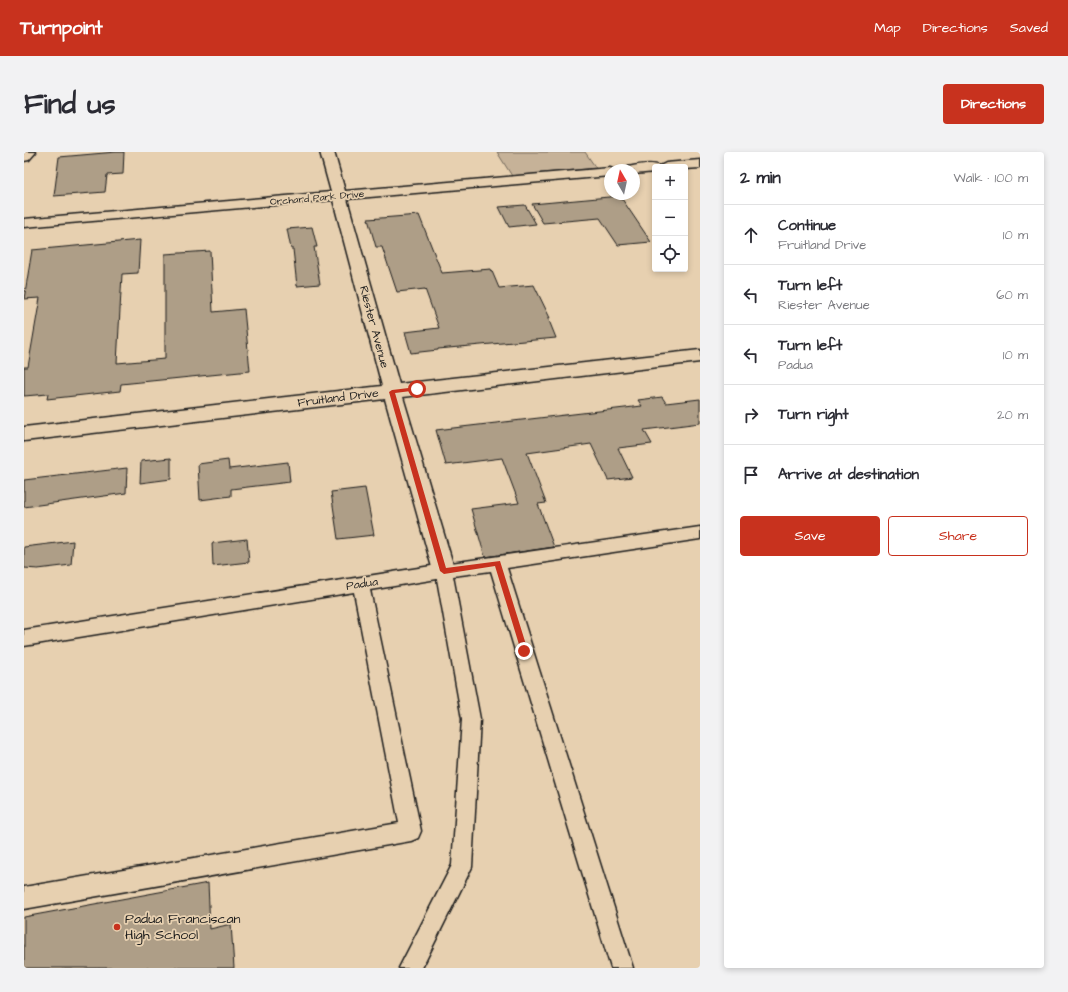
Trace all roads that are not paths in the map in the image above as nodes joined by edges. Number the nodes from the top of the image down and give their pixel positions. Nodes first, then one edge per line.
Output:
1 (29, 152) edge
2 (327, 152) edge
3 (24, 157) edge
4 (700, 164) edge
5 (688, 165) edge
6 (652, 168) edge
7 (640, 169) edge
8 (604, 173) edge
9 (339, 196) junction
10 (24, 223) edge
11 (700, 356) edge
12 (392, 392) junction
13 (24, 434) edge
14 (700, 533) edge
15 (497, 563) junction
16 (444, 571) junction
17 (361, 584) junction
18 (24, 638) edge
19 (24, 898) edge
20 (410, 968) edge
21 (622, 968) edge

1 - 3 street
2 - 9 street, Riester Avenue
4 - 5 street
6 - 7 street
8 - 9 street, Orchard Park Drive
9 - 10 street, Orchard Park Drive
9 - 12 street, Riester Avenue
11 - 12 street, Fruitland Drive
12 - 13 street, Fruitland Drive
12 - 16 street, Riester Avenue
14 - 15 lane, Padua
15 - 16 lane, Padua
15 - 21 lane
16 - 17 lane, Padua
16 - 20 lane
17 - 18 lane, Padua
17 - 19 lane

